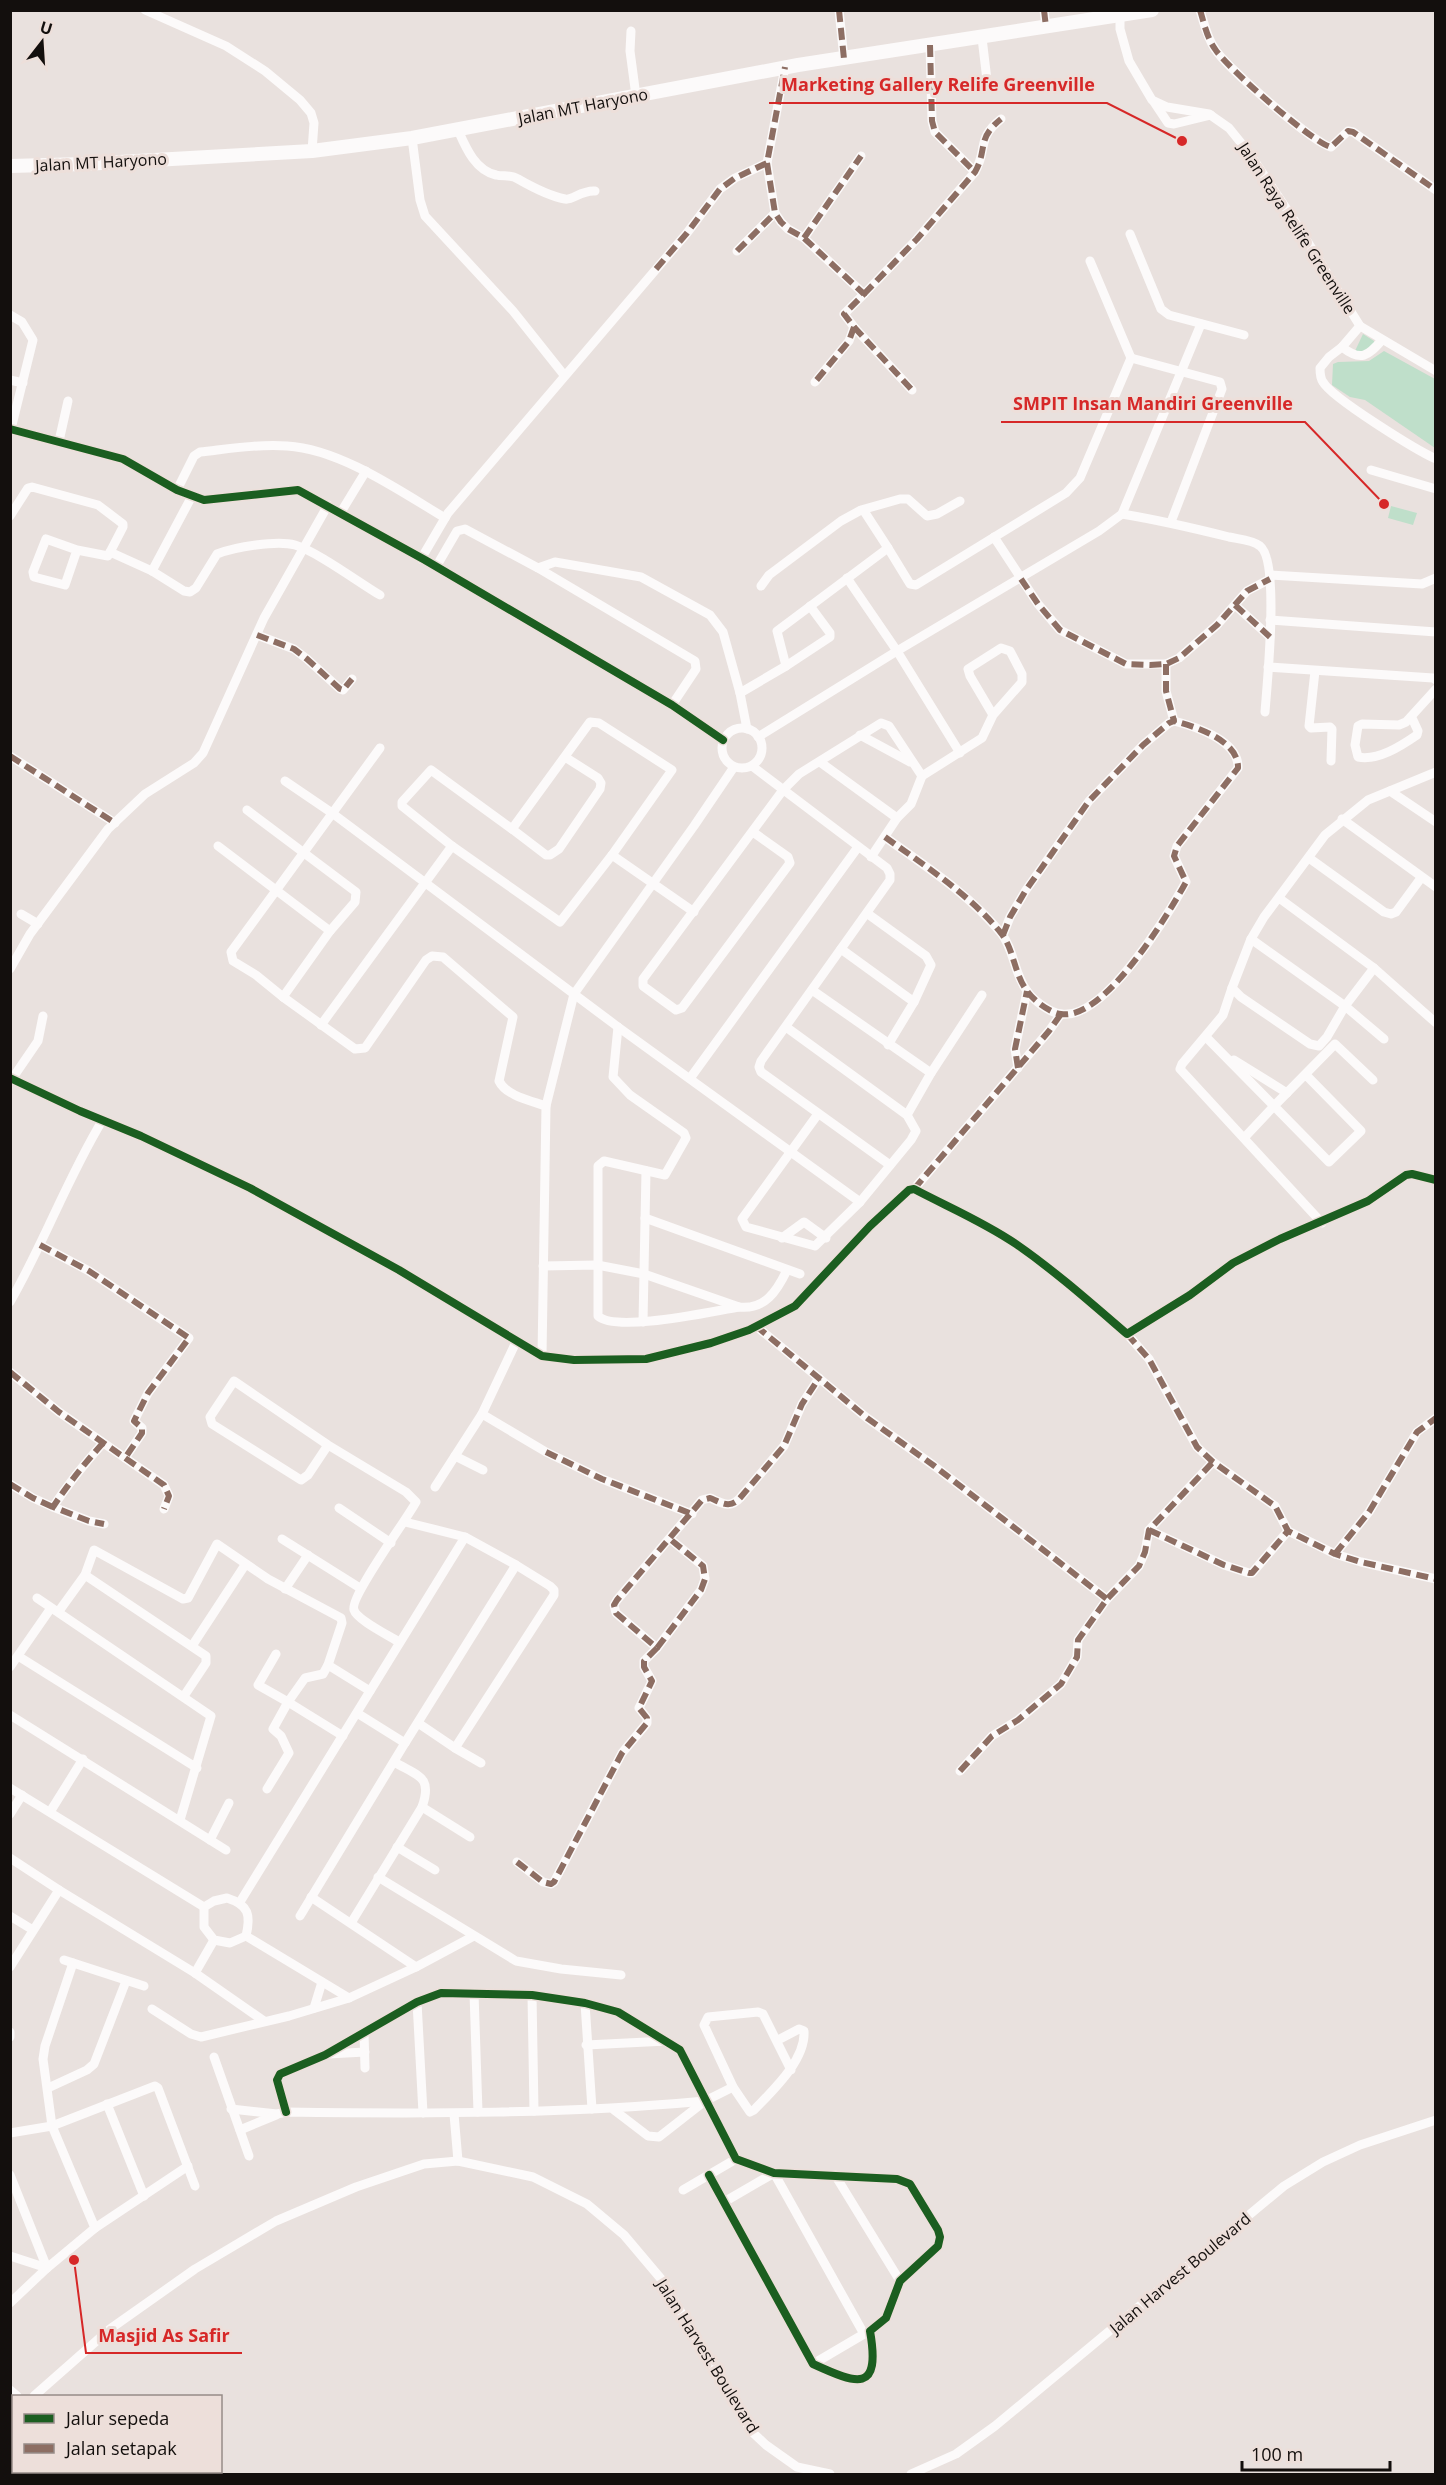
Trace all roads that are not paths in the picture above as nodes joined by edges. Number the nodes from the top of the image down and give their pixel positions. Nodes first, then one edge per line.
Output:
1 (145, 10) edge
2 (839, 10) edge
3 (1044, 10) edge
4 (1152, 10) edge
5 (1200, 10) edge
6 (1120, 15) junction
7 (1046, 27) junction
8 (631, 31) dead end
9 (982, 38) junction
10 (930, 45) junction
11 (844, 58) junction
12 (785, 67) junction
13 (987, 80) dead end
14 (636, 96) junction
15 (1152, 100) junction
16 (1211, 115) junction
17 (1000, 118) dead end
18 (458, 130) junction
19 (412, 138) junction
20 (312, 151) junction
21 (861, 156) dead end
22 (767, 163) junction
23 (10, 166) edge
24 (975, 172) junction
25 (1436, 190) edge
26 (595, 192) dead end
27 (775, 213) junction
28 (1130, 234) dead end
29 (804, 238) junction
30 (737, 251) dead end
31 (1090, 261) dead end
32 (864, 294) junction
33 (10, 315) edge
34 (1202, 324) junction
35 (1360, 326) junction
36 (854, 327) junction
37 (1244, 335) dead end
38 (1382, 340) junction
39 (1342, 347) junction
40 (1131, 358) junction
41 (1180, 371) junction
42 (1436, 372) edge
43 (564, 375) junction
44 (10, 380) edge
45 (815, 382) dead end
46 (23, 383) junction
47 (912, 390) dead end
48 (68, 401) dead end
49 (11, 429) edge
50 (59, 441) junction
51 (1436, 459) edge
52 (1371, 470) dead end
53 (366, 471) junction
54 (1436, 489) edge
55 (177, 490) junction
56 (192, 496) junction
57 (960, 501) dead end
58 (328, 505) junction
59 (864, 511) junction
60 (341, 512) junction
61 (449, 512) junction
62 (1122, 514) junction
63 (10, 516) edge
64 (1171, 522) junction
65 (994, 537) junction
66 (303, 548) junction
67 (888, 548) junction
68 (77, 550) junction
69 (110, 552) junction
70 (428, 562) junction
71 (538, 568) junction
72 (152, 571) junction
73 (1270, 577) junction
74 (847, 578) junction
75 (1436, 578) edge
76 (1021, 579) junction
77 (761, 586) dead end
78 (380, 595) dead end
79 (1235, 605) junction
80 (810, 606) junction
81 (1270, 620) junction
82 (1436, 632) edge
83 (256, 635) junction
84 (1270, 637) junction
85 (897, 651) junction
86 (1166, 664) junction
87 (786, 666) junction
88 (1268, 668) junction
89 (1315, 671) junction
90 (352, 679) dead end
91 (1436, 680) edge
92 (1436, 689) edge
93 (740, 693) junction
94 (672, 705) junction
95 (1265, 712) dead end
96 (993, 715) junction
97 (1412, 718) junction
98 (1174, 722) junction
99 (747, 729) junction
100 (860, 735) junction
101 (759, 737) junction
102 (723, 740) junction
103 (380, 748) dead end
104 (960, 753) junction
105 (10, 756) edge
106 (565, 757) junction
107 (1331, 761) dead end
108 (820, 762) junction
109 (913, 763) junction
110 (752, 766) junction
111 (734, 767) junction
112 (1436, 772) edge
113 (922, 776) junction
114 (285, 781) dead end
115 (783, 790) junction
116 (1390, 791) junction
117 (247, 810) dead end
118 (332, 813) junction
119 (897, 818) junction
120 (1342, 819) junction
121 (1436, 822) edge
122 (115, 823) junction
123 (512, 829) junction
124 (753, 832) junction
125 (885, 837) junction
126 (218, 846) dead end
127 (452, 846) junction
128 (858, 847) junction
129 (305, 853) junction
130 (612, 855) junction
131 (871, 857) junction
132 (1309, 858) junction
133 (1421, 878) junction
134 (423, 883) junction
135 (654, 883) junction
136 (1436, 887) edge
137 (277, 890) junction
138 (1279, 898) junction
139 (694, 912) junction
140 (21, 914) dead end
141 (868, 914) junction
142 (38, 924) junction
143 (330, 931) junction
144 (1003, 935) junction
145 (1251, 939) junction
146 (842, 949) junction
147 (1374, 968) junction
148 (10, 969) edge
149 (1233, 988) junction
150 (812, 990) junction
151 (1026, 991) junction
152 (574, 993) junction
153 (982, 995) dead end
154 (283, 997) junction
155 (914, 1002) junction
156 (1345, 1006) junction
157 (1061, 1014) junction
158 (43, 1016) dead end
159 (1436, 1023) edge
160 (321, 1026) junction
161 (618, 1027) junction
162 (786, 1027) junction
163 (1206, 1037) junction
164 (1383, 1039) dead end
165 (888, 1045) junction
166 (1221, 1053) junction
167 (1017, 1068) junction
168 (931, 1073) junction
169 (1306, 1075) junction
170 (691, 1077) junction
171 (11, 1078) edge
172 (1373, 1080) dead end
173 (1287, 1093) junction
174 (546, 1106) junction
175 (1274, 1106) junction
176 (818, 1114) junction
177 (907, 1115) junction
178 (102, 1121) junction
179 (1244, 1138) junction
180 (790, 1151) junction
181 (891, 1165) junction
182 (646, 1171) junction
183 (1436, 1180) edge
184 (914, 1189) junction
185 (860, 1202) junction
186 (645, 1218) junction
187 (1322, 1223) junction
188 (782, 1238) junction
189 (826, 1238) junction
190 (40, 1245) junction
191 (597, 1265) junction
192 (543, 1266) junction
193 (787, 1270) junction
194 (644, 1274) junction
195 (800, 1274) dead end
196 (10, 1302) edge
197 (739, 1307) junction
198 (643, 1322) junction
199 (756, 1326) junction
200 (1127, 1334) junction
201 (516, 1342) junction
202 (542, 1356) junction
203 (10, 1372) edge
204 (819, 1378) junction
205 (482, 1414) junction
206 (1436, 1418) edge
207 (103, 1443) junction
208 (328, 1445) junction
209 (455, 1456) junction
210 (124, 1458) junction
211 (1213, 1462) junction
212 (483, 1470) dead end
213 (10, 1484) edge
214 (435, 1487) dead end
215 (53, 1507) junction
216 (339, 1508) dead end
217 (164, 1509) dead end
218 (692, 1514) junction
219 (405, 1522) junction
220 (104, 1524) dead end
221 (1149, 1530) junction
222 (1287, 1531) junction
223 (465, 1538) junction
224 (282, 1539) dead end
225 (670, 1539) junction
226 (391, 1543) junction
227 (1335, 1554) junction
228 (308, 1555) junction
229 (245, 1565) junction
230 (516, 1565) junction
231 (85, 1575) junction
232 (1436, 1580) edge
233 (360, 1588) junction
234 (285, 1589) junction
235 (37, 1598) dead end
236 (1107, 1599) junction
237 (55, 1610) junction
238 (399, 1642) junction
239 (192, 1646) junction
240 (657, 1648) junction
241 (276, 1654) dead end
242 (18, 1656) junction
243 (328, 1665) junction
244 (10, 1667) edge
245 (370, 1691) junction
246 (184, 1696) junction
247 (288, 1702) junction
248 (357, 1713) junction
249 (10, 1715) edge
250 (418, 1723) junction
251 (343, 1736) junction
252 (405, 1743) junction
253 (455, 1748) junction
254 (83, 1759) junction
255 (394, 1762) junction
256 (481, 1763) dead end
257 (197, 1768) junction
258 (960, 1771) dead end
259 (10, 1788) edge
260 (267, 1789) dead end
261 (22, 1795) junction
262 (229, 1803) dead end
263 (422, 1807) junction
264 (50, 1812) junction
265 (10, 1814) edge
266 (180, 1820) junction
267 (470, 1837) dead end
268 (210, 1840) junction
269 (397, 1846) junction
270 (226, 1850) dead end
271 (10, 1858) edge
272 (517, 1862) dead end
273 (435, 1870) dead end
274 (378, 1877) junction
275 (59, 1890) junction
276 (311, 1898) junction
277 (240, 1902) junction
278 (204, 1907) junction
279 (10, 1916) edge
280 (300, 1916) dead end
281 (351, 1923) junction
282 (33, 1930) junction
283 (246, 1936) junction
284 (472, 1937) junction
285 (214, 1940) junction
286 (10, 1967) edge
287 (416, 1967) junction
288 (195, 1973) junction
289 (621, 1975) dead end
290 (126, 1981) junction
291 (322, 1982) junction
292 (144, 1986) dead end
293 (474, 1993) junction
294 (532, 1995) junction
295 (350, 1998) junction
296 (417, 2002) junction
297 (585, 2003) junction
298 (314, 2008) junction
299 (152, 2009) dead end
300 (264, 2021) junction
301 (364, 2032) junction
302 (778, 2040) junction
303 (667, 2041) junction
304 (586, 2045) junction
305 (365, 2052) junction
306 (325, 2055) junction
307 (214, 2057) dead end
308 (365, 2068) dead end
309 (791, 2070) junction
310 (48, 2088) junction
311 (725, 2091) junction
312 (705, 2101) junction
313 (107, 2104) junction
314 (231, 2109) junction
315 (592, 2109) junction
316 (614, 2109) junction
317 (534, 2111) junction
318 (478, 2112) junction
319 (282, 2113) junction
320 (423, 2113) junction
321 (454, 2114) junction
322 (1436, 2120) edge
323 (52, 2126) junction
324 (240, 2130) junction
325 (10, 2133) edge
326 (249, 2156) dead end
327 (736, 2159) junction
328 (458, 2162) junction
329 (188, 2166) junction
330 (774, 2173) junction
331 (10, 2175) edge
332 (709, 2175) junction
333 (835, 2175) junction
334 (195, 2186) dead end
335 (683, 2190) dead end
336 (144, 2196) junction
337 (724, 2202) junction
338 (95, 2228) junction
339 (10, 2256) edge
340 (46, 2268) junction
341 (900, 2281) junction
342 (10, 2303) edge
343 (867, 2333) junction
344 (813, 2364) junction
345 (36, 2395) edge
346 (797, 2467) junction
347 (788, 2475) edge
348 (830, 2475) edge
349 (911, 2475) edge

1 - 20 street
2 - 11 street
3 - 7 street
4 - 6 main road, Jalan MT Haryono
5 - 25 street
6 - 7 main road, Jalan MT Haryono
6 - 15 street
7 - 9 main road, Jalan MT Haryono
8 - 14 street
9 - 10 main road, Jalan MT Haryono
9 - 13 street
10 - 11 main road, Jalan MT Haryono
10 - 24 street
11 - 12 main road, Jalan MT Haryono
12 - 14 main road, Jalan MT Haryono
12 - 22 street
14 - 18 main road, Jalan MT Haryono
15 - 16 street, Jalan Raya Relife Greenville
15 - 16 street
16 - 35 street, Jalan Raya Relife Greenville
17 - 24 street
18 - 19 main road, Jalan MT Haryono
18 - 26 street
19 - 20 main road, Jalan MT Haryono
19 - 43 street
20 - 23 main road, Jalan MT Haryono
21 - 29 street
22 - 27 street
22 - 43 street
24 - 32 street
27 - 29 street
27 - 30 street
28 - 34 street
29 - 32 street
31 - 40 street
32 - 36 street
33 - 46 street
34 - 37 street
34 - 41 street
35 - 38 street, Jalan Raya Relife Greenville
35 - 39 street, Jalan Raya Relife Greenville
36 - 45 street
36 - 47 street
38 - 39 street
38 - 42 street, Jalan Raya Relife Greenville
39 - 51 street, Jalan Raya Relife Greenville
40 - 41 street
40 - 65 street
41 - 62 street
41 - 64 street
43 - 61 street
44 - 46 street
46 - 49 street
48 - 50 street
49 - 50 street
50 - 55 street
52 - 54 street
53 - 55 street
53 - 60 street
53 - 61 street
55 - 56 street
56 - 58 street
56 - 72 street
57 - 59 street
58 - 60 street
58 - 66 street
59 - 67 street
59 - 77 street
60 - 70 street
61 - 70 street
62 - 64 street
62 - 76 street
63 - 69 street
64 - 73 street
65 - 67 street
65 - 76 street
66 - 72 street
66 - 78 street
66 - 83 street
67 - 74 street
68 - 68 street
68 - 69 street
69 - 72 street
70 - 71 street
70 - 94 street
71 - 93 street
71 - 94 street
73 - 75 street
73 - 79 street
73 - 81 street
74 - 80 street
74 - 85 street
76 - 85 street
76 - 86 street
79 - 84 street
79 - 86 street
80 - 87 street
80 - 87 street
81 - 82 street
81 - 84 street
83 - 90 street
83 - 122 street
84 - 88 street
85 - 101 street
85 - 104 street
86 - 98 street
87 - 93 street
88 - 89 street
88 - 95 street
89 - 91 street
89 - 107 street
92 - 97 street
93 - 99 street
94 - 102 street
96 - 96 street
96 - 104 street
97 - 97 street
98 - 144 street
98 - 157 street
99 - 101 street
99 - 102 street
100 - 108 street
100 - 109 street
100 - 109 street
101 - 110 street
102 - 111 street
103 - 118 street
104 - 113 street
105 - 122 street
106 - 123 street
106 - 123 street
106 - 130 street
108 - 115 street
108 - 119 street
109 - 113 street
110 - 111 street
110 - 115 street
111 - 135 street
112 - 116 street
113 - 119 street
114 - 118 street
115 - 124 street
115 - 128 street
116 - 120 street
116 - 121 street
117 - 129 street
118 - 129 street
118 - 134 street
119 - 125 street
120 - 132 street
120 - 133 street
122 - 142 street
123 - 127 street
124 - 139 street
124 - 139 street
125 - 131 street
125 - 144 street
126 - 137 street
127 - 130 street
127 - 134 street
128 - 131 street
128 - 170 street
129 - 137 street
129 - 143 street
130 - 135 street
131 - 141 street
132 - 133 street
132 - 138 street
133 - 136 street
134 - 152 street
134 - 160 street
135 - 139 street
135 - 152 street
137 - 143 street
137 - 154 street
138 - 145 street
138 - 147 street
140 - 142 street
141 - 146 street
141 - 155 street
142 - 148 street
143 - 154 street
144 - 151 street
145 - 149 street
145 - 156 street
146 - 150 street
146 - 155 street
147 - 156 street
147 - 159 street
149 - 156 street
149 - 163 street
150 - 162 street
150 - 165 street
151 - 157 street
151 - 167 street
152 - 161 street
152 - 174 street
153 - 168 street
154 - 160 street
155 - 165 street
156 - 164 street
157 - 167 street
158 - 171 street
160 - 174 street
161 - 170 street
161 - 182 street
162 - 176 street
162 - 177 street
163 - 166 street
163 - 179 street
165 - 168 street
166 - 173 street
166 - 175 street
167 - 184 street
168 - 177 street
169 - 172 street
169 - 173 street
169 - 175 street
170 - 180 street
171 - 178 street
173 - 175 street
174 - 192 street
175 - 179 street
176 - 180 street
176 - 181 street
177 - 181 street
178 - 190 street
178 - 201 street
179 - 187 street
180 - 185 street
180 - 188 street
181 - 185 street
182 - 186 street
182 - 191 street
183 - 187 street
184 - 199 street
184 - 200 street
185 - 189 street
186 - 193 street
186 - 194 street
187 - 200 street
188 - 189 street
188 - 189 street
190 - 196 street
190 - 210 street
191 - 192 street
191 - 194 street
191 - 198 street
192 - 202 street
193 - 195 street
193 - 197 street
194 - 197 street
194 - 198 street
197 - 198 street
199 - 202 street
199 - 204 street
200 - 211 street
201 - 202 street
201 - 205 street
203 - 207 street
204 - 218 street
204 - 236 street
205 - 209 street
205 - 218 street
206 - 227 street
207 - 210 street
207 - 215 street
208 - 208 street
208 - 219 street
209 - 212 street
209 - 214 street
210 - 217 street
211 - 221 street
211 - 222 street
213 - 215 street
215 - 220 street
216 - 226 street
218 - 225 street
219 - 223 street
219 - 226 street
221 - 222 street
221 - 236 street
222 - 227 street
223 - 230 street
223 - 238 street
224 - 228 street
225 - 240 street
225 - 240 street
226 - 233 street
227 - 232 street
228 - 233 street
228 - 234 street
229 - 231 street
229 - 234 street
229 - 239 street
230 - 250 street
230 - 253 street
231 - 237 street
231 - 239 street
233 - 238 street
234 - 243 street
235 - 237 street
236 - 258 street
237 - 242 street
237 - 246 street
238 - 245 street
239 - 246 street
240 - 272 street
241 - 247 street
242 - 244 street
242 - 257 street
243 - 245 street
243 - 247 street
245 - 248 street
246 - 257 street
247 - 251 street
247 - 260 street
248 - 251 street
248 - 252 street
249 - 254 street
250 - 252 street
250 - 253 street
251 - 277 street
252 - 255 street
253 - 256 street
254 - 264 street
254 - 266 street
255 - 263 street
255 - 276 street
257 - 266 street
259 - 261 street
261 - 264 street
261 - 265 street
262 - 268 street
263 - 267 street
263 - 269 street
264 - 278 street
266 - 268 street
268 - 270 street
269 - 273 street
269 - 274 street
271 - 275 street
274 - 281 street
274 - 284 street
275 - 282 street
275 - 288 street
276 - 280 street
276 - 281 street
277 - 278 street
277 - 283 street
278 - 285 street
279 - 282 street
281 - 287 street
282 - 286 street
283 - 285 street
283 - 291 street
284 - 287 street
284 - 289 street
285 - 288 street
287 - 295 street
288 - 300 street
290 - 292 street
290 - 310 street
290 - 310 street
291 - 295 street
291 - 298 street
293 - 294 street
293 - 296 street
293 - 318 street
294 - 297 street
294 - 317 street
295 - 298 street
296 - 301 street
296 - 320 street
297 - 303 street
297 - 304 street
298 - 300 street
299 - 300 street
301 - 305 street
301 - 306 street
302 - 309 street
302 - 309 street
302 - 311 street
303 - 304 street
303 - 312 street
304 - 315 street
305 - 306 street
305 - 308 street
306 - 319 street
307 - 314 street
309 - 311 street
310 - 323 street
311 - 312 street
312 - 316 street
312 - 316 street
312 - 327 street
313 - 323 street
313 - 329 street
313 - 336 street
314 - 319 street
314 - 324 street
315 - 316 street
315 - 317 street
317 - 318 street
318 - 321 street
319 - 320 street
319 - 324 street
320 - 321 street
321 - 328 street
322 - 349 street, Jalan Harvest Boulevard
323 - 325 street
323 - 338 street
324 - 326 street
327 - 330 street
327 - 332 street
328 - 345 street, Jalan Harvest Boulevard
328 - 346 street, Jalan Harvest Boulevard
329 - 334 street
329 - 336 street
330 - 333 street
330 - 337 street
330 - 343 street
331 - 340 street
332 - 335 street
332 - 337 street
333 - 341 street
333 - 341 street
336 - 338 street
337 - 344 street
338 - 340 street
339 - 340 street
340 - 342 street
341 - 343 street
343 - 344 street
343 - 344 street
346 - 347 street
346 - 348 street, Jalan Harvest Boulevard

